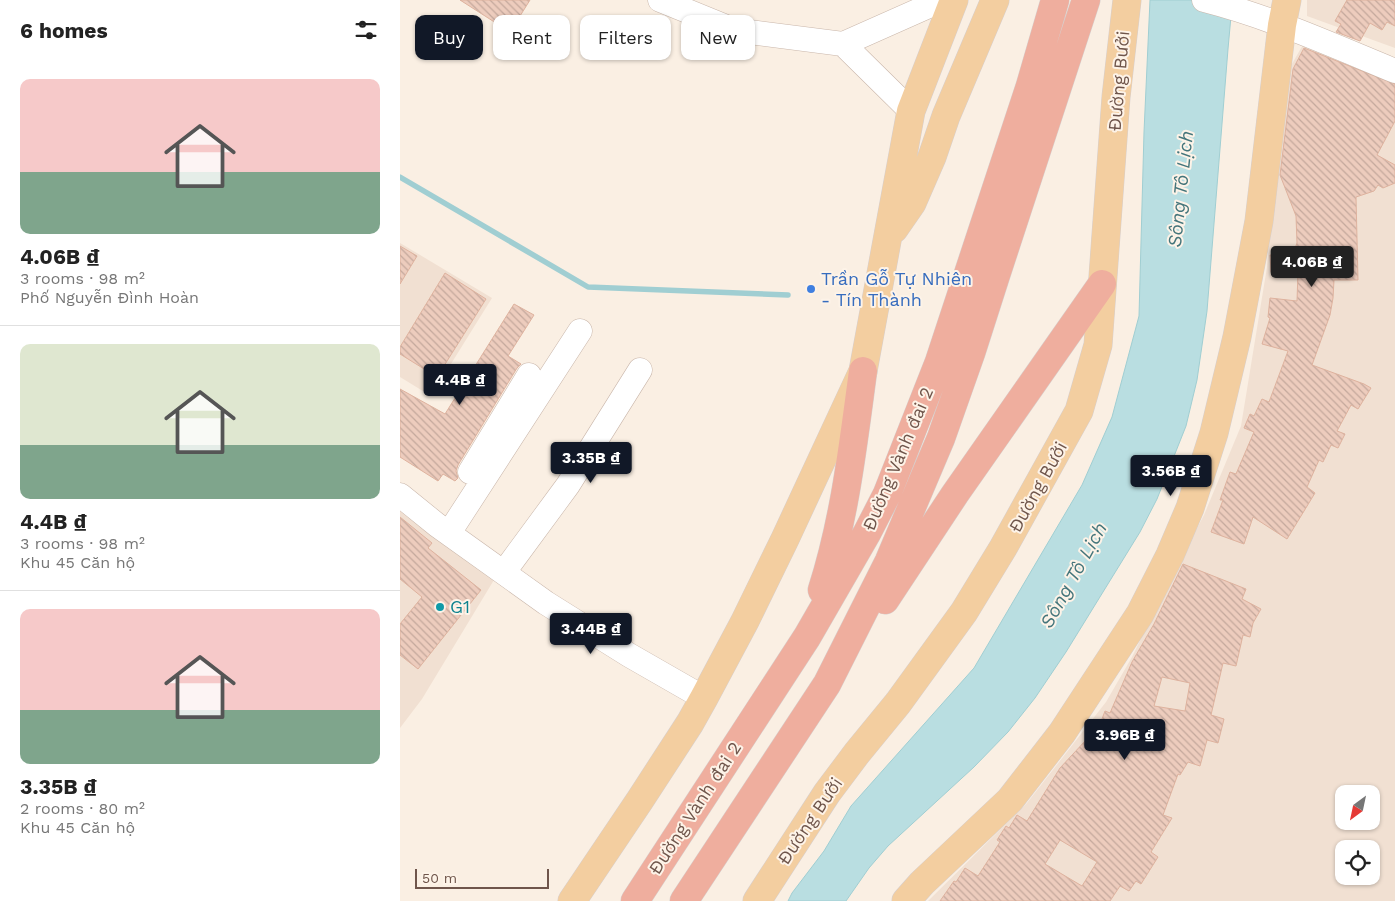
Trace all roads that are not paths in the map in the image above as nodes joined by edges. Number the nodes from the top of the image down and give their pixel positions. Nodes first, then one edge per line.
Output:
1 (660, 0) edge
2 (942, 0) edge
3 (954, 0) edge
4 (995, 0) edge
5 (1055, 0) edge
6 (1086, 0) edge
7 (1127, 0) edge
8 (1204, 0) edge
9 (1284, 12) edge
10 (843, 44) junction
11 (1395, 70) edge
12 (911, 111) junction
13 (886, 240) junction
14 (1102, 284) junction
15 (580, 332) dead end
16 (640, 370) dead end
17 (862, 371) junction
18 (529, 375) dead end
19 (400, 495) edge
20 (443, 529) junction
21 (504, 572) junction
22 (807, 637) junction
23 (827, 684) junction
24 (704, 698) junction
25 (572, 901) edge
26 (635, 901) edge
27 (684, 901) edge
28 (757, 901) edge
29 (906, 901) edge

1 - 10 street
2 - 10 street
3 - 12 main road
4 - 13 main road
5 - 22 highway, Đường Vành đai 2
6 - 23 highway, Đường Vành đai 2
7 - 14 main road, Đường Bưởi
8 - 9 street
9 - 11 street
9 - 29 main road
10 - 12 street
12 - 13 main road
13 - 17 main road
14 - 23 highway
14 - 28 main road, Đường Bưởi
15 - 20 street
16 - 21 street
17 - 22 highway
17 - 24 main road
18 - 20 street
19 - 20 street
20 - 21 street
21 - 24 street
22 - 26 highway, Đường Vành đai 2
23 - 27 highway, Đường Vành đai 2
24 - 25 main road

